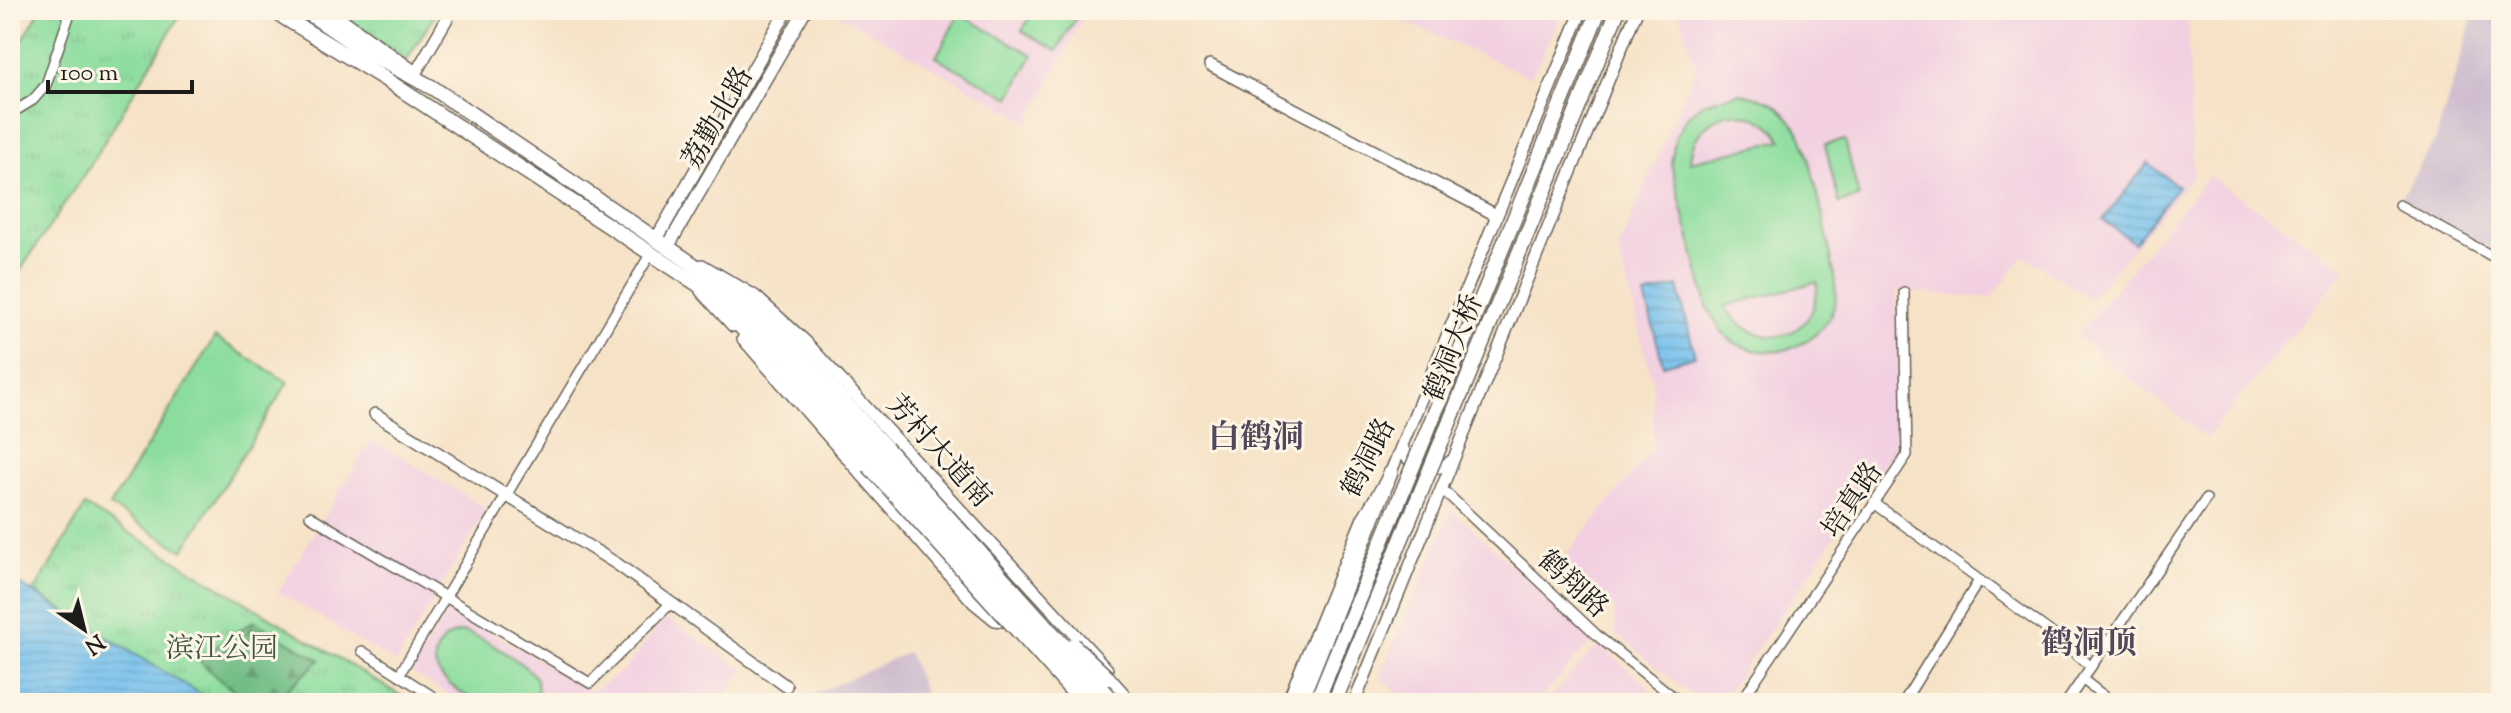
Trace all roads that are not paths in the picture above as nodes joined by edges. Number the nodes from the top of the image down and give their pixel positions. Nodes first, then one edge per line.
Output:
1 (71, 10) edge
2 (272, 10) edge
3 (304, 10) edge
4 (327, 10) edge
5 (452, 10) edge
6 (787, 10) edge
7 (805, 10) edge
8 (1582, 10) edge
9 (1599, 10) edge
10 (1618, 10) edge
11 (1637, 10) edge
12 (1210, 65) dead end
13 (415, 74) junction
14 (433, 88) junction
15 (10, 114) edge
16 (2399, 205) dead end
17 (1496, 215) junction
18 (658, 247) junction
19 (682, 258) junction
20 (2501, 261) edge
21 (696, 284) junction
22 (1904, 292) dead end
23 (375, 414) dead end
24 (1402, 444) junction
25 (878, 457) junction
26 (1453, 460) junction
27 (1390, 474) junction
28 (1441, 488) junction
29 (507, 495) junction
30 (2206, 499) dead end
31 (1874, 503) junction
32 (310, 516) dead end
33 (1978, 582) junction
34 (1019, 596) junction
35 (446, 597) junction
36 (1037, 597) junction
37 (670, 604) junction
38 (1022, 622) junction
39 (362, 651) dead end
40 (2091, 667) junction
41 (399, 675) junction
42 (2082, 679) junction
43 (786, 686) dead end
44 (443, 703) edge
45 (1085, 703) edge
46 (1098, 703) edge
47 (1115, 703) edge
48 (1130, 703) edge
49 (1137, 703) edge
50 (1287, 703) edge
51 (1300, 703) edge
52 (1316, 703) edge
53 (1334, 703) edge
54 (1354, 703) edge
55 (1681, 703) edge
56 (1740, 703) edge
57 (1903, 703) edge
58 (2066, 703) edge
59 (2113, 703) edge

1 - 15 street
2 - 18 main road, 芳村大道南
3 - 14 main road
4 - 13 main road, 芳村大道南
5 - 13 street
6 - 18 main road, 荔勤北路
7 - 18 main road, 荔勤北路
8 - 17 street, 鹤洞路
9 - 52 main road, 鹤洞大桥, bridge
10 - 53 main road, 鹤洞大桥, bridge
11 - 26 street
12 - 17 street
13 - 14 main road, 芳村大道南
14 - 18 main road, 芳村大道南
16 - 20 street
17 - 24 street, 鹤洞路
18 - 19 main road, 芳村大道南
18 - 21 main road, 芳村大道南
18 - 29 street
19 - 25 main road, 芳村大道南
19 - 36 street, 芳村大道南
21 - 25 main road, 芳村大道南
21 - 38 street, 芳村大道南
22 - 31 street, 培真路
23 - 29 street
24 - 26 street
24 - 27 street, 鹤洞路
25 - 34 main road, 芳村大道南, bridge
25 - 45 main road, bridge
25 - 46 main road, 芳村大道南, bridge
26 - 28 street
27 - 50 street, 鹤洞路
27 - 51 main road
28 - 54 street
28 - 55 street, 鹤翔路
29 - 35 street
29 - 37 street
30 - 40 street
31 - 33 street
31 - 56 street, 培真路
32 - 35 street
33 - 40 street
33 - 57 street
34 - 47 main road, 芳村大道南, bridge
34 - 48 main road, bridge
35 - 37 street
35 - 41 street
36 - 38 street
36 - 49 street, 芳村大道南
37 - 43 street
38 - 45 street, 芳村大道南
39 - 41 street
40 - 42 street
41 - 44 street
42 - 58 street
42 - 59 street

